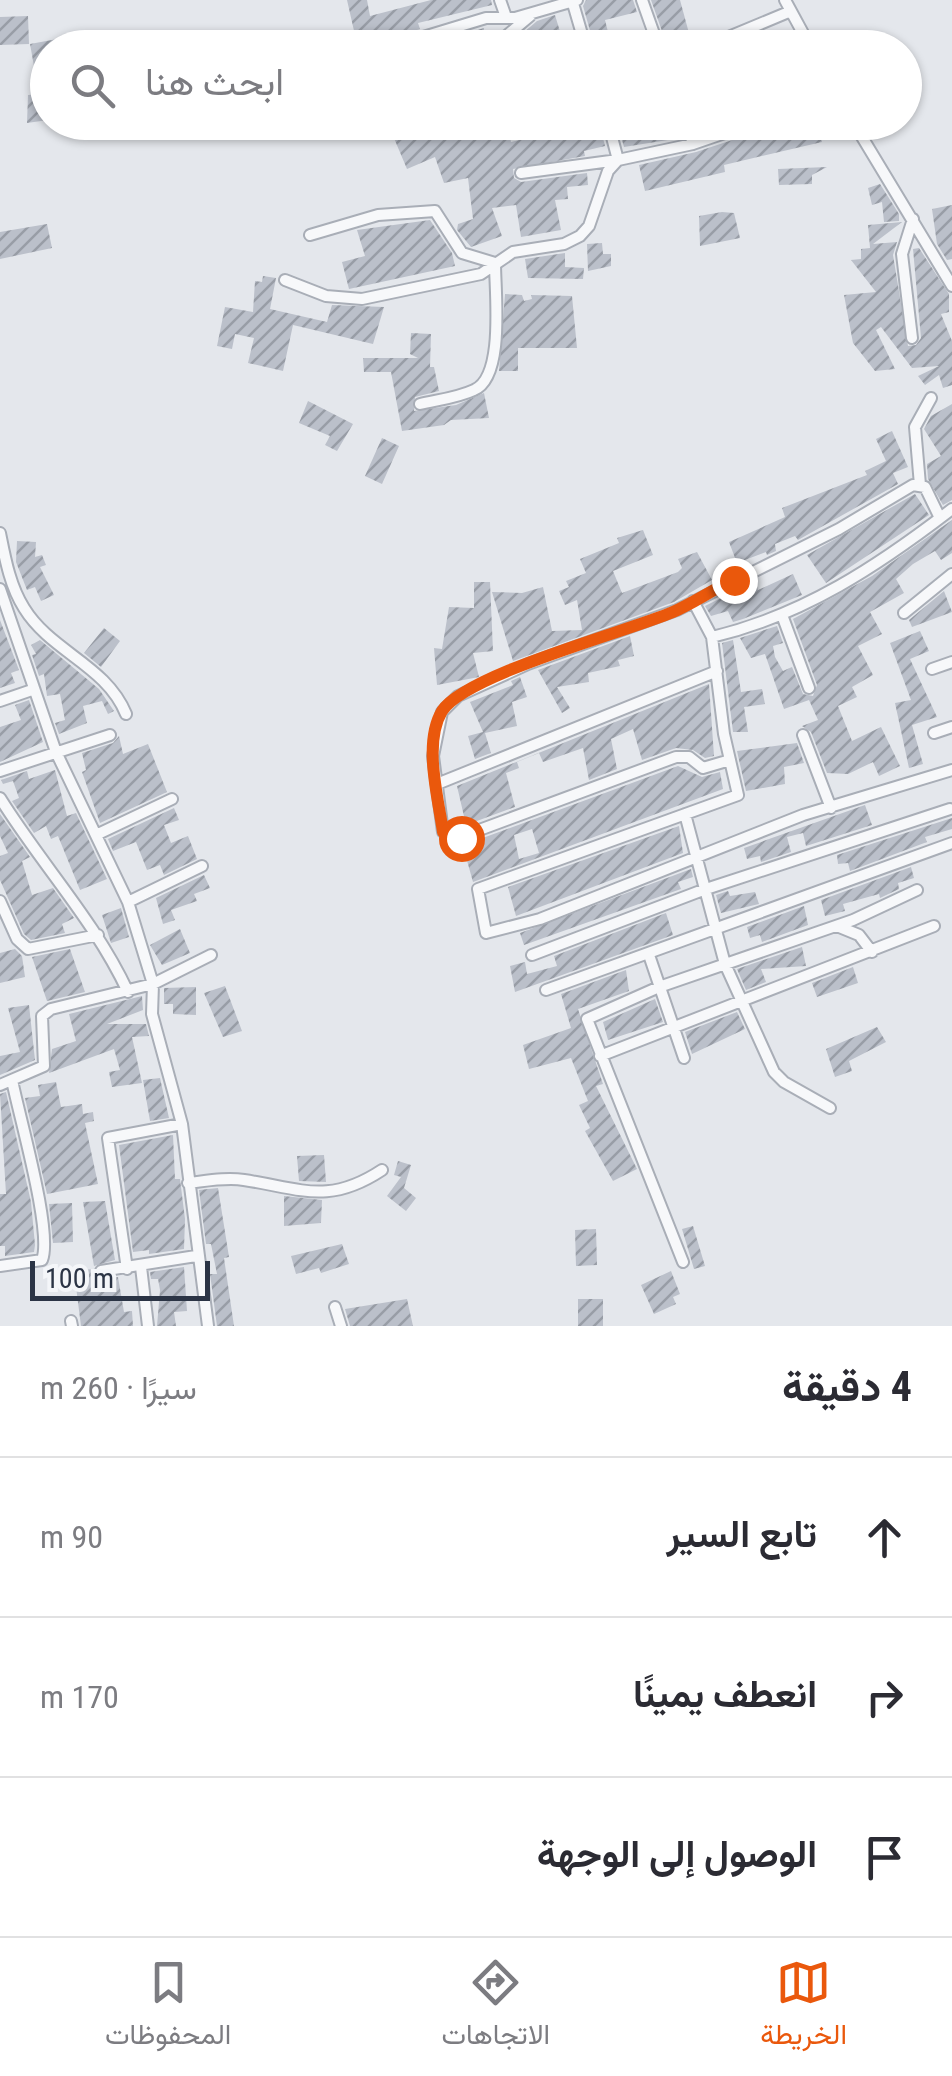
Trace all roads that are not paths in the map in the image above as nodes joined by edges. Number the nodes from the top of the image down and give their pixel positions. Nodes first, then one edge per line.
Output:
1 (500, 0) edge
2 (642, 0) edge
3 (574, 1) edge
4 (788, 5) edge
5 (532, 14) junction
6 (506, 17) junction
7 (446, 30) edge
8 (513, 30) edge
9 (581, 30) edge
10 (653, 30) edge
11 (738, 30) edge
12 (801, 30) edge
13 (613, 140) edge
14 (692, 140) edge
15 (705, 140) edge
16 (865, 140) edge
17 (693, 144) junction
18 (618, 160) junction
19 (521, 173) dead end
20 (913, 219) junction
21 (310, 235) dead end
22 (494, 263) junction
23 (285, 280) dead end
24 (952, 286) edge
25 (912, 338) dead end
26 (931, 398) dead end
27 (420, 404) dead end
28 (920, 484) junction
29 (952, 509) edge
30 (940, 518) junction
31 (0, 533) edge
32 (952, 574) edge
33 (0, 589) edge
34 (693, 601) junction
35 (904, 614) dead end
36 (782, 615) junction
37 (712, 637) junction
38 (952, 662) edge
39 (932, 668) dead end
40 (718, 671) junction
41 (809, 688) dead end
42 (32, 690) junction
43 (0, 702) edge
44 (126, 714) dead end
45 (952, 726) edge
46 (934, 733) dead end
47 (110, 735) dead end
48 (803, 735) dead end
49 (56, 752) junction
50 (730, 760) junction
51 (952, 770) edge
52 (0, 771) edge
53 (437, 784) junction
54 (0, 798) edge
55 (172, 799) dead end
56 (831, 808) junction
57 (950, 808) edge
58 (685, 814) junction
59 (98, 834) junction
60 (952, 843) edge
61 (693, 855) junction
62 (202, 866) dead end
63 (703, 890) junction
64 (918, 890) dead end
65 (0, 901) edge
66 (128, 902) junction
67 (836, 926) junction
68 (934, 926) dead end
69 (716, 929) junction
70 (98, 935) junction
71 (872, 952) junction
72 (211, 955) dead end
73 (532, 955) dead end
74 (649, 955) junction
75 (726, 964) junction
76 (153, 984) junction
77 (659, 987) junction
78 (546, 990) dead end
79 (128, 992) junction
80 (741, 998) junction
81 (674, 1026) junction
82 (600, 1056) junction
83 (684, 1058) dead end
84 (6, 1082) edge
85 (830, 1108) dead end
86 (182, 1124) junction
87 (382, 1170) dead end
88 (188, 1183) junction
89 (196, 1256) junction
90 (683, 1262) dead end
91 (0, 1266) edge
92 (127, 1268) junction
93 (141, 1268) junction
94 (102, 1271) dead end
95 (335, 1307) dead end
96 (148, 1326) edge
97 (208, 1326) edge
98 (341, 1326) edge

1 - 6 street
2 - 10 street
3 - 5 street
3 - 9 street
4 - 11 street
4 - 12 street
5 - 6 street
5 - 8 street
6 - 7 street
13 - 18 street
14 - 17 street
15 - 17 street
16 - 20 street
17 - 18 street
18 - 19 street
18 - 22 street
20 - 24 street
20 - 25 street
21 - 22 street
22 - 23 street
22 - 27 street
26 - 28 street
28 - 30 street
28 - 34 street
29 - 30 street
30 - 36 street
31 - 44 street
32 - 35 street
33 - 42 street
34 - 37 street
34 - 53 street
36 - 37 street
36 - 41 street
37 - 40 street
38 - 39 street
40 - 50 street
40 - 53 street
42 - 43 street
42 - 49 street
45 - 46 street
47 - 49 street
48 - 56 street
49 - 52 street
49 - 59 street
50 - 53 street
50 - 58 street
51 - 56 street
54 - 70 street
55 - 59 street
56 - 61 street
57 - 63 street
58 - 61 street
58 - 61 street
59 - 66 street
60 - 69 street
61 - 63 street
62 - 66 street
63 - 69 street
63 - 73 street
64 - 67 street
65 - 70 street
66 - 76 street
67 - 71 street
67 - 75 street
68 - 71 street
69 - 74 street
69 - 75 street
70 - 79 street
71 - 80 street
72 - 76 street
74 - 77 street
74 - 78 street
75 - 77 street
75 - 80 street
76 - 79 street
76 - 86 street
77 - 81 street
77 - 82 street
79 - 84 street
80 - 81 street
80 - 85 street
81 - 82 street
81 - 83 street
82 - 90 street
84 - 91 street
86 - 88 street
86 - 92 street
87 - 88 street
88 - 89 street
89 - 93 street
89 - 97 street
92 - 93 street
92 - 94 street
93 - 96 street
95 - 98 street

